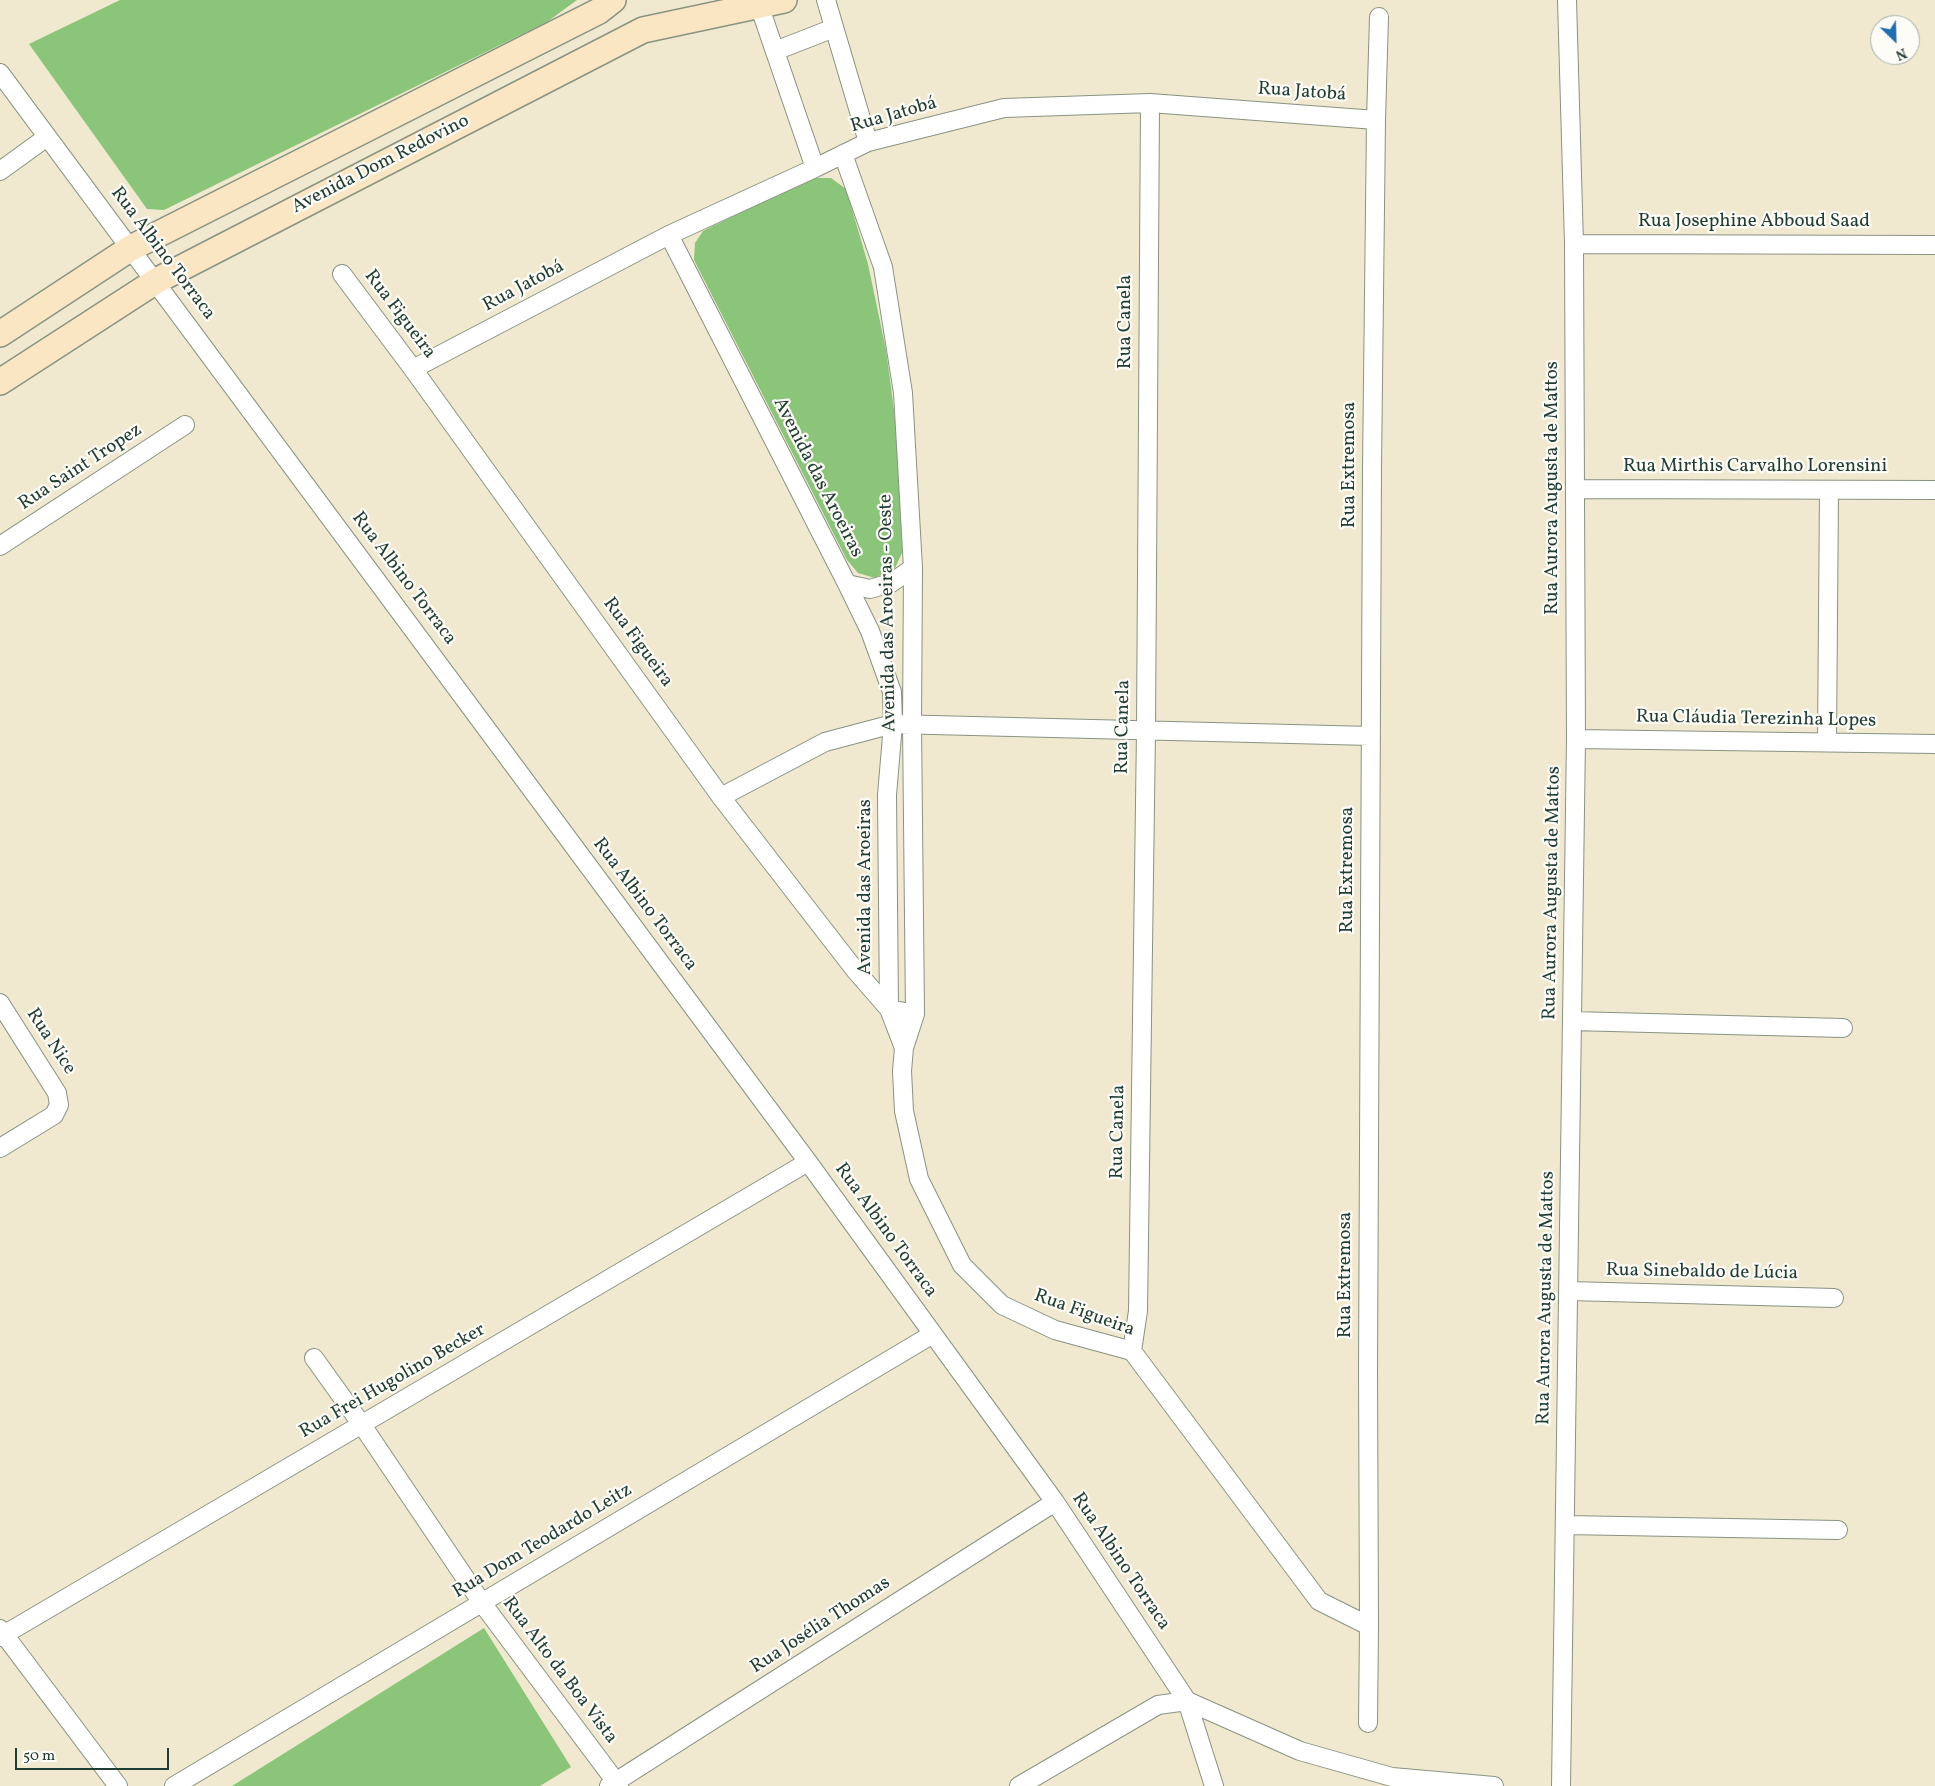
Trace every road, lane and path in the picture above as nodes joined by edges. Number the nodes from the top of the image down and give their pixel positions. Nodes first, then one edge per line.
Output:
1 (613, 0) edge
2 (784, 0) edge
3 (826, 0) edge
4 (1567, 0) edge
5 (757, 2) edge
6 (1379, 17) dead end
7 (834, 28) junction
8 (775, 51) junction
9 (0, 73) edge
10 (1150, 103) junction
11 (1376, 120) junction
12 (48, 137) junction
13 (868, 142) junction
14 (843, 154) junction
15 (815, 168) junction
16 (0, 171) edge
17 (669, 235) junction
18 (1574, 244) junction
19 (1935, 245) edge
20 (131, 248) junction
21 (342, 274) dead end
22 (156, 281) junction
23 (0, 334) edge
24 (413, 369) junction
25 (0, 382) edge
26 (185, 425) dead end
27 (1574, 489) junction
28 (1829, 490) junction
29 (1935, 490) edge
30 (0, 546) edge
31 (913, 568) junction
32 (847, 584) junction
33 (893, 724) junction
34 (912, 724) junction
35 (1146, 730) junction
36 (1371, 736) junction
37 (1576, 739) junction
38 (1827, 742) junction
39 (1935, 744) edge
40 (721, 797) junction
41 (0, 1003) edge
42 (890, 1008) junction
43 (915, 1014) junction
44 (1572, 1021) junction
45 (1843, 1028) dead end
46 (904, 1048) junction
47 (0, 1148) edge
48 (808, 1162) junction
49 (1569, 1291) junction
50 (1834, 1298) dead end
51 (933, 1334) junction
52 (1132, 1351) junction
53 (314, 1358) dead end
54 (362, 1425) junction
55 (1055, 1502) junction
56 (1566, 1525) junction
57 (1838, 1530) dead end
58 (482, 1603) junction
59 (1369, 1626) junction
60 (1, 1634) edge
61 (1187, 1701) junction
62 (1368, 1724) dead end
63 (615, 1785) edge
64 (118, 1786) edge
65 (174, 1786) edge
66 (1019, 1786) edge
67 (1214, 1786) edge
68 (1494, 1786) edge
69 (1561, 1786) edge

1 - 20 street, Avenida Dom Redovino
2 - 5 street, Avenida Dom Redovino
3 - 7 street
4 - 18 street, Rua Aurora Augusta de Mattos
5 - 8 street
5 - 22 street, Avenida Dom Redovino
6 - 11 street, Rua Extremosa
7 - 8 street
7 - 13 street
8 - 15 street
9 - 12 street, Rua Albino Torraca
10 - 11 street, Rua Jatobá
10 - 13 street, Rua Jatobá
10 - 35 street, Rua Canela
11 - 36 street, Rua Extremosa
12 - 16 street
12 - 20 street, Rua Albino Torraca
13 - 14 street, Rua Jatobá
14 - 15 street, Rua Jatobá
14 - 31 street, Avenida das Aroeiras - Oeste
15 - 17 street, Rua Jatobá
17 - 24 street, Rua Jatobá
17 - 32 street, Avenida das Aroeiras
18 - 19 street, Rua Josephine Abboud Saad
18 - 27 street, Rua Aurora Augusta de Mattos
20 - 22 street, Rua Albino Torraca
20 - 23 street, Avenida Dom Redovino
21 - 24 street, Rua Figueira
22 - 25 street, Avenida Dom Redovino
22 - 48 street, Rua Albino Torraca
24 - 40 street, Rua Figueira
26 - 30 street, Rua Saint Tropez
27 - 28 street, Rua Mirthis Carvalho Lorensini
27 - 37 street, Rua Aurora Augusta de Mattos
28 - 29 street, Rua Mirthis Carvalho Lorensini
28 - 38 street
31 - 32 street
31 - 34 street, Avenida das Aroeiras - Oeste
32 - 33 street, Avenida das Aroeiras
33 - 34 street
33 - 40 street
33 - 42 street, Avenida das Aroeiras
34 - 35 street
34 - 43 street, Avenida das Aroeiras - Oeste
35 - 36 street
35 - 52 street, Rua Canela
36 - 59 street, Rua Extremosa
37 - 38 street, Rua Cláudia Terezinha Lopes
37 - 44 street, Rua Aurora Augusta de Mattos
38 - 39 street, Rua Cláudia Terezinha Lopes
40 - 42 street, Rua Figueira
41 - 47 street, Rua Nice
42 - 43 street
42 - 46 street, Avenida das Aroeiras
43 - 46 street, Avenida das Aroeiras - Oeste
44 - 45 street
44 - 49 street, Rua Aurora Augusta de Mattos
46 - 52 street, Rua Figueira
48 - 51 street, Rua Albino Torraca
48 - 54 street, Rua Frei Hugolino Becker
49 - 50 street, Rua Sinebaldo de Lúcia
49 - 56 street, Rua Aurora Augusta de Mattos
51 - 55 street, Rua Albino Torraca
51 - 58 street, Rua Dom Teodardo Leitz
52 - 59 street, Rua Figueira
53 - 54 street, Rua Alto da Boa Vista
54 - 58 street, Rua Alto da Boa Vista
54 - 60 street, Rua Frei Hugolino Becker
55 - 61 street, Rua Albino Torraca
55 - 63 street, Rua Josélia Thomas
56 - 57 street
56 - 69 street, Rua Aurora Augusta de Mattos
58 - 63 street, Rua Alto da Boa Vista
58 - 65 street, Rua Dom Teodardo Leitz
59 - 62 street, Rua Extremosa
60 - 64 street
61 - 66 street
61 - 67 street, Rua Albino Torraca
61 - 68 street

